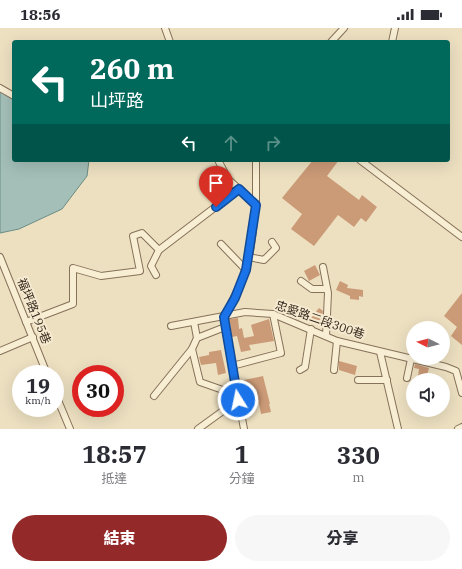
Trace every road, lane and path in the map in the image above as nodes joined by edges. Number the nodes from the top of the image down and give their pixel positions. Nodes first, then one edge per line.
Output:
1 (165, 28) edge
2 (344, 28) edge
3 (395, 28) edge
4 (169, 40) edge
5 (333, 40) edge
6 (392, 40) edge
7 (0, 88) edge
8 (12, 95) edge
9 (219, 162) edge
10 (256, 162) edge
11 (363, 162) edge
12 (239, 189) junction
13 (256, 205) junction
14 (462, 237) edge
15 (272, 242) dead end
16 (221, 244) dead end
17 (159, 250) junction
18 (248, 256) junction
19 (0, 257) edge
20 (323, 267) dead end
21 (246, 270) junction
22 (156, 275) dead end
23 (301, 281) dead end
24 (327, 289) junction
25 (273, 314) junction
26 (224, 317) junction
27 (26, 322) junction
28 (194, 322) junction
29 (172, 326) dead end
30 (225, 327) junction
31 (311, 329) junction
32 (326, 336) junction
33 (32, 337) junction
34 (197, 338) junction
35 (337, 340) junction
36 (192, 349) junction
37 (0, 351) edge
38 (380, 352) junction
39 (406, 358) edge
40 (43, 365) edge
41 (434, 365) edge
42 (232, 366) junction
43 (300, 370) dead end
44 (334, 370) dead end
45 (358, 380) dead end
46 (387, 380) junction
47 (462, 393) edge
48 (154, 396) dead end
49 (237, 397) junction
50 (64, 415) edge
51 (462, 427) edge
52 (70, 429) edge
53 (198, 429) edge
54 (244, 429) edge
55 (398, 429) edge
56 (458, 429) edge

1 - 4 street
2 - 5 street
3 - 6 street
7 - 8 street
9 - 12 street
10 - 13 street
11 - 14 street
12 - 13 street
12 - 17 street
13 - 18 street
15 - 18 street
16 - 21 street
17 - 22 street
17 - 27 street
18 - 21 street
19 - 27 street, 福坪路195巷
20 - 24 street
21 - 26 street
23 - 24 street
24 - 32 street
25 - 26 street, 忠愛路二段300巷
25 - 31 street, 忠愛路二段300巷
25 - 42 street
26 - 28 street, 忠愛路二段300巷
26 - 30 street
27 - 33 street, 福坪路195巷
28 - 29 street, 忠愛路二段300巷
28 - 34 street
30 - 34 street
30 - 42 street
31 - 32 street, 忠愛路二段300巷
31 - 43 street
32 - 35 street, 忠愛路二段300巷
33 - 37 street
33 - 40 street, 福坪路195巷
34 - 36 street
35 - 38 street, 忠愛路二段300巷
35 - 44 street
36 - 48 street
36 - 49 street
38 - 39 street, 忠愛路二段300巷
38 - 46 street
41 - 47 street, 忠愛路二段300巷
42 - 49 street
45 - 46 street
46 - 55 street
49 - 53 street
49 - 54 street
50 - 52 street
51 - 56 street

